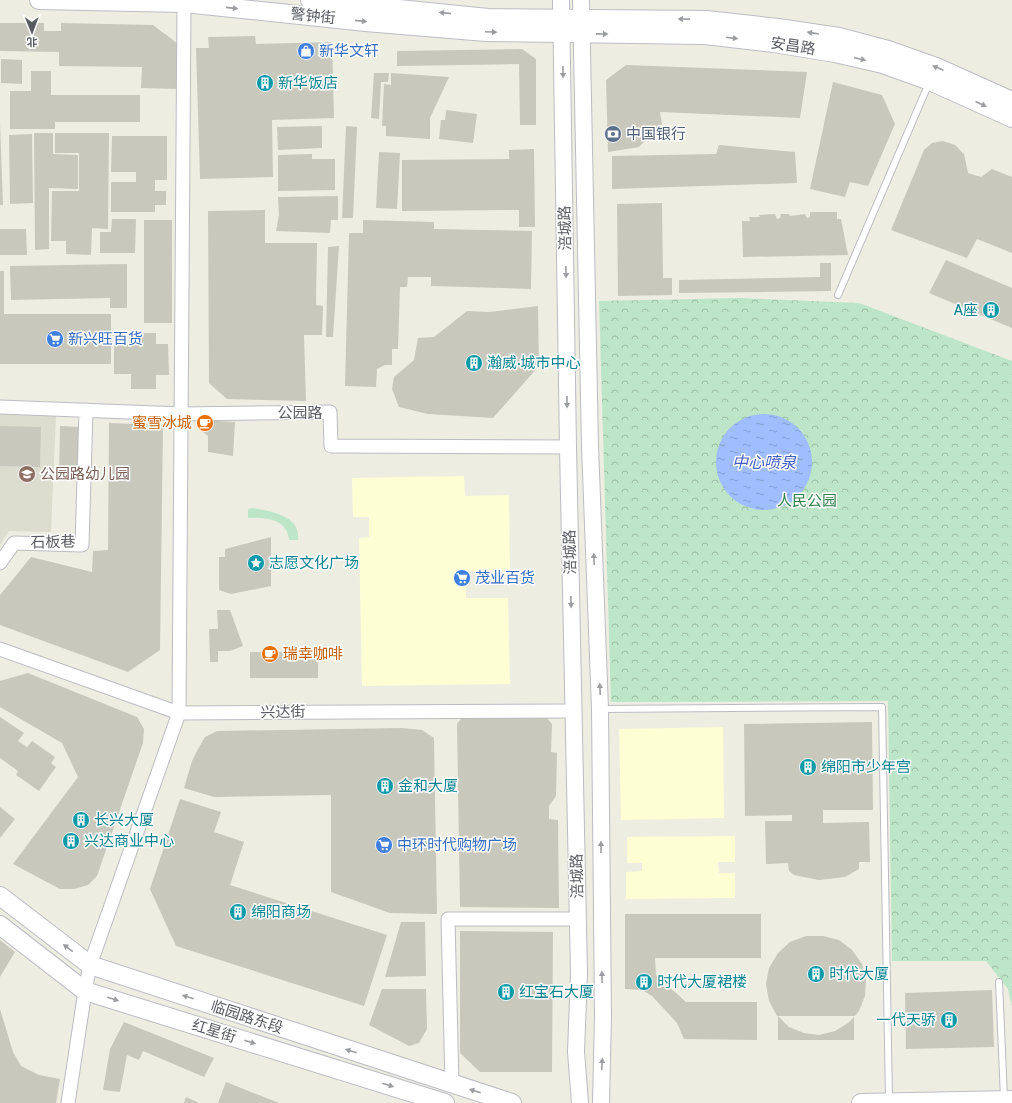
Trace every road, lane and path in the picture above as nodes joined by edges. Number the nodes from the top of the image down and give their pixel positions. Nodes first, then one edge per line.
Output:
1 (39, 0) edge
2 (310, 0) edge
3 (561, 0) edge
4 (581, 0) edge
5 (184, 3) junction
6 (562, 26) junction
7 (582, 26) junction
8 (930, 81) junction
9 (1012, 101) edge
10 (1012, 118) edge
11 (838, 295) dead end
12 (0, 407) edge
13 (86, 410) junction
14 (181, 414) junction
15 (568, 447) junction
16 (0, 563) edge
17 (1, 651) edge
18 (600, 709) junction
19 (574, 711) junction
20 (179, 713) junction
21 (0, 896) edge
22 (578, 919) junction
23 (0, 924) edge
24 (90, 965) junction
25 (999, 982) dead end
26 (85, 991) junction
27 (452, 1084) junction
28 (1008, 1100) edge
29 (889, 1102) edge
30 (68, 1103) edge
31 (445, 1103) edge
32 (512, 1103) edge
33 (580, 1103) edge
34 (600, 1103) edge
35 (861, 1103) edge

1 - 5 main road, 警钟街
6 -> 2 main road, 警钟街
3 - 6 street, 涪城路
4 - 7 street, 涪城路
5 -> 6 main road, 警钟街
5 - 14 street
6 - 7 main road, 安昌路
6 -> 15 street, 涪城路
7 -> 8 main road, 安昌路
9 -> 7 main road, 安昌路
18 -> 7 street, 涪城路
8 -> 10 main road, 安昌路
8 - 11 lane
12 - 13 street, 公园路
13 - 14 street, 公园路
13 - 16 street, 石板巷
14 - 15 street, 公园路
14 - 20 street
15 -> 19 street, 涪城路
17 - 20 street, 兴达街
18 - 29 lane
34 -> 18 street, 涪城路
19 - 20 street, 兴达街
19 - 22 street, 涪城路
20 - 24 street
24 -> 21 main road, 临园路东段
22 - 27 street
22 - 33 street, 涪城路
23 - 26 main road, 红星街
24 - 26 street
27 -> 24 main road, 临园路东段
25 - 28 lane
26 - 30 street
26 -> 31 main road, 红星街
32 -> 27 main road, 临园路东段
28 - 29 main road
29 - 35 main road

